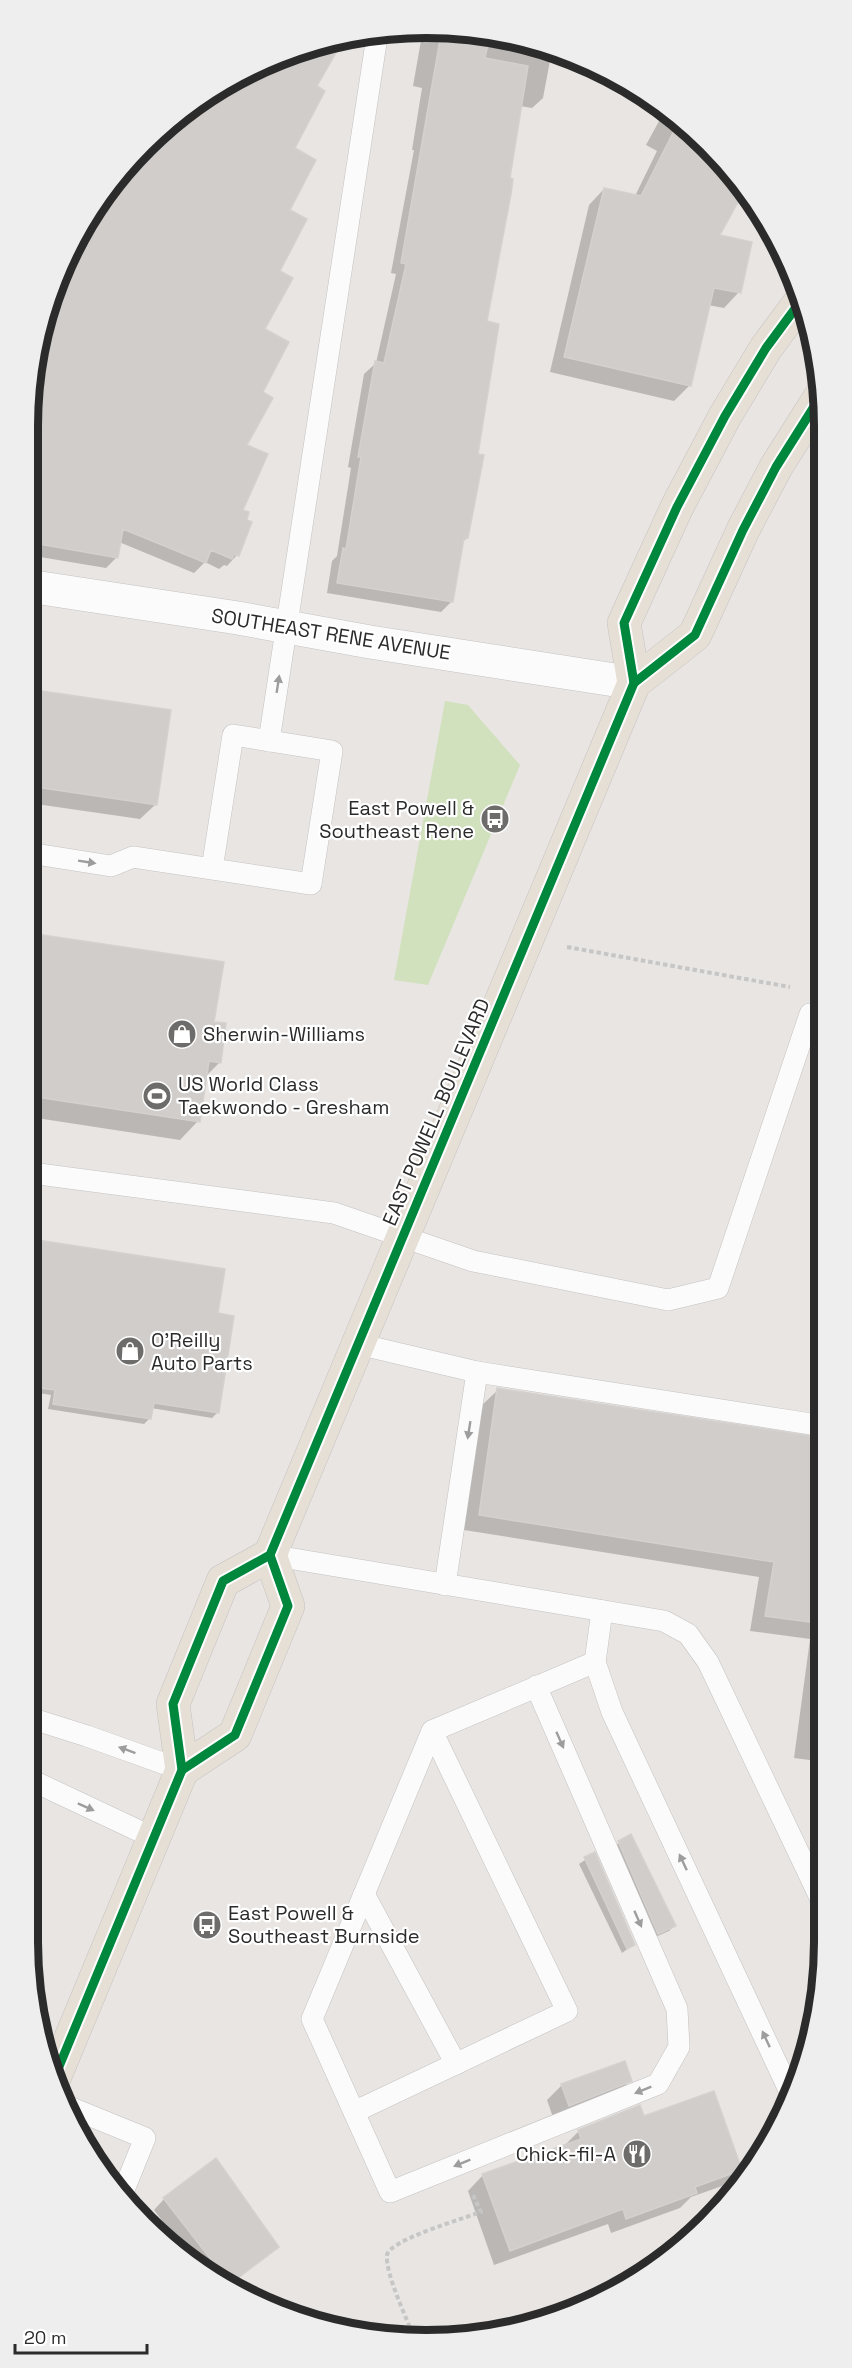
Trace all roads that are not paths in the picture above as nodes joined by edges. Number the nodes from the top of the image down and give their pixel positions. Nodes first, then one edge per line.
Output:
1 (376, 41) edge
2 (796, 308) edge
3 (814, 407) edge
4 (38, 588) edge
5 (286, 627) junction
6 (634, 683) junction
7 (269, 741) junction
8 (38, 854) edge
9 (212, 869) junction
10 (810, 1014) dead end
11 (38, 1174) edge
12 (403, 1238) junction
13 (358, 1344) junction
14 (477, 1372) junction
15 (814, 1424) edge
16 (270, 1555) junction
17 (445, 1585) junction
18 (602, 1611) junction
19 (595, 1662) junction
20 (536, 1686) junction
21 (38, 1721) edge
22 (432, 1731) junction
23 (182, 1770) junction
24 (38, 1783) edge
25 (154, 1838) junction
26 (814, 1885) edge
27 (364, 1894) junction
28 (456, 2064) junction
29 (59, 2069) edge
30 (787, 2086) edge
31 (76, 2110) edge
32 (354, 2112) junction
33 (125, 2187) edge

1 - 5 lane
2 - 6 main road
3 - 6 main road, EAST POWELL BOULEVARD
4 - 5 street, SOUTHEAST RENE AVENUE
5 - 6 street, SOUTHEAST RENE AVENUE
7 -> 5 lane
6 - 12 main road, EAST POWELL BOULEVARD
7 - 9 lane
7 - 9 lane
8 -> 9 lane
10 - 12 lane
11 - 12 lane
12 - 13 main road, EAST POWELL BOULEVARD
13 - 14 lane
13 - 16 main road, EAST POWELL BOULEVARD
14 - 15 lane
14 -> 17 lane
16 - 17 lane
16 - 23 main road
16 - 23 main road
17 - 18 lane
18 - 19 lane
18 - 26 lane
19 - 20 lane
30 -> 19 lane
20 - 22 lane
20 -> 32 lane
23 -> 21 lane
22 - 27 lane
22 - 28 lane
23 - 25 main road
24 -> 25 lane
25 - 29 main road
27 - 28 lane
27 - 32 lane
28 - 32 lane
31 - 33 lane

